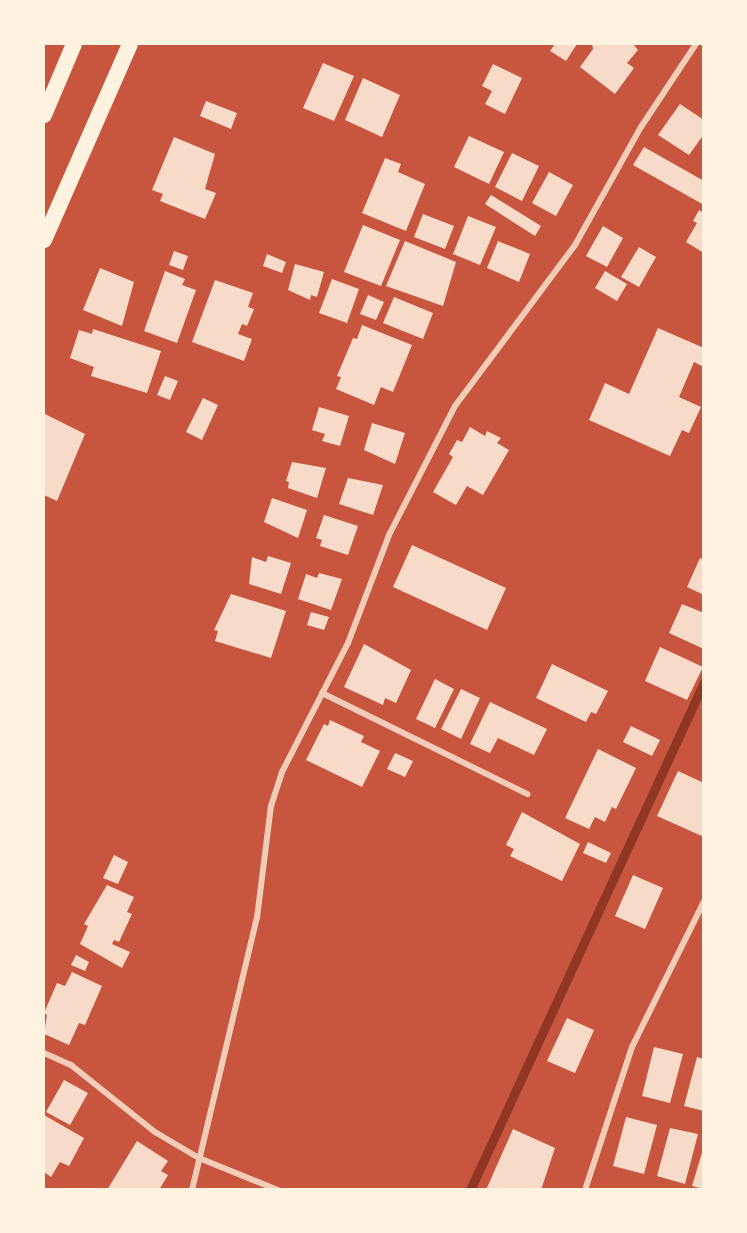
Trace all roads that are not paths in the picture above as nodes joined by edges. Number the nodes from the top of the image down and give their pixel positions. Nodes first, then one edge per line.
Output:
1 (74, 44) edge
2 (130, 44) edge
3 (696, 44) edge
4 (44, 115) edge
5 (44, 240) edge
6 (322, 693) junction
7 (527, 794) dead end
8 (704, 901) edge
9 (44, 1053) edge
10 (199, 1158) junction
11 (192, 1190) edge
12 (278, 1190) edge
13 (585, 1190) edge

1 - 4 highway
2 - 5 highway
3 - 6 street
6 - 7 street
6 - 10 street
8 - 13 street
9 - 10 street
10 - 11 street
10 - 12 street

